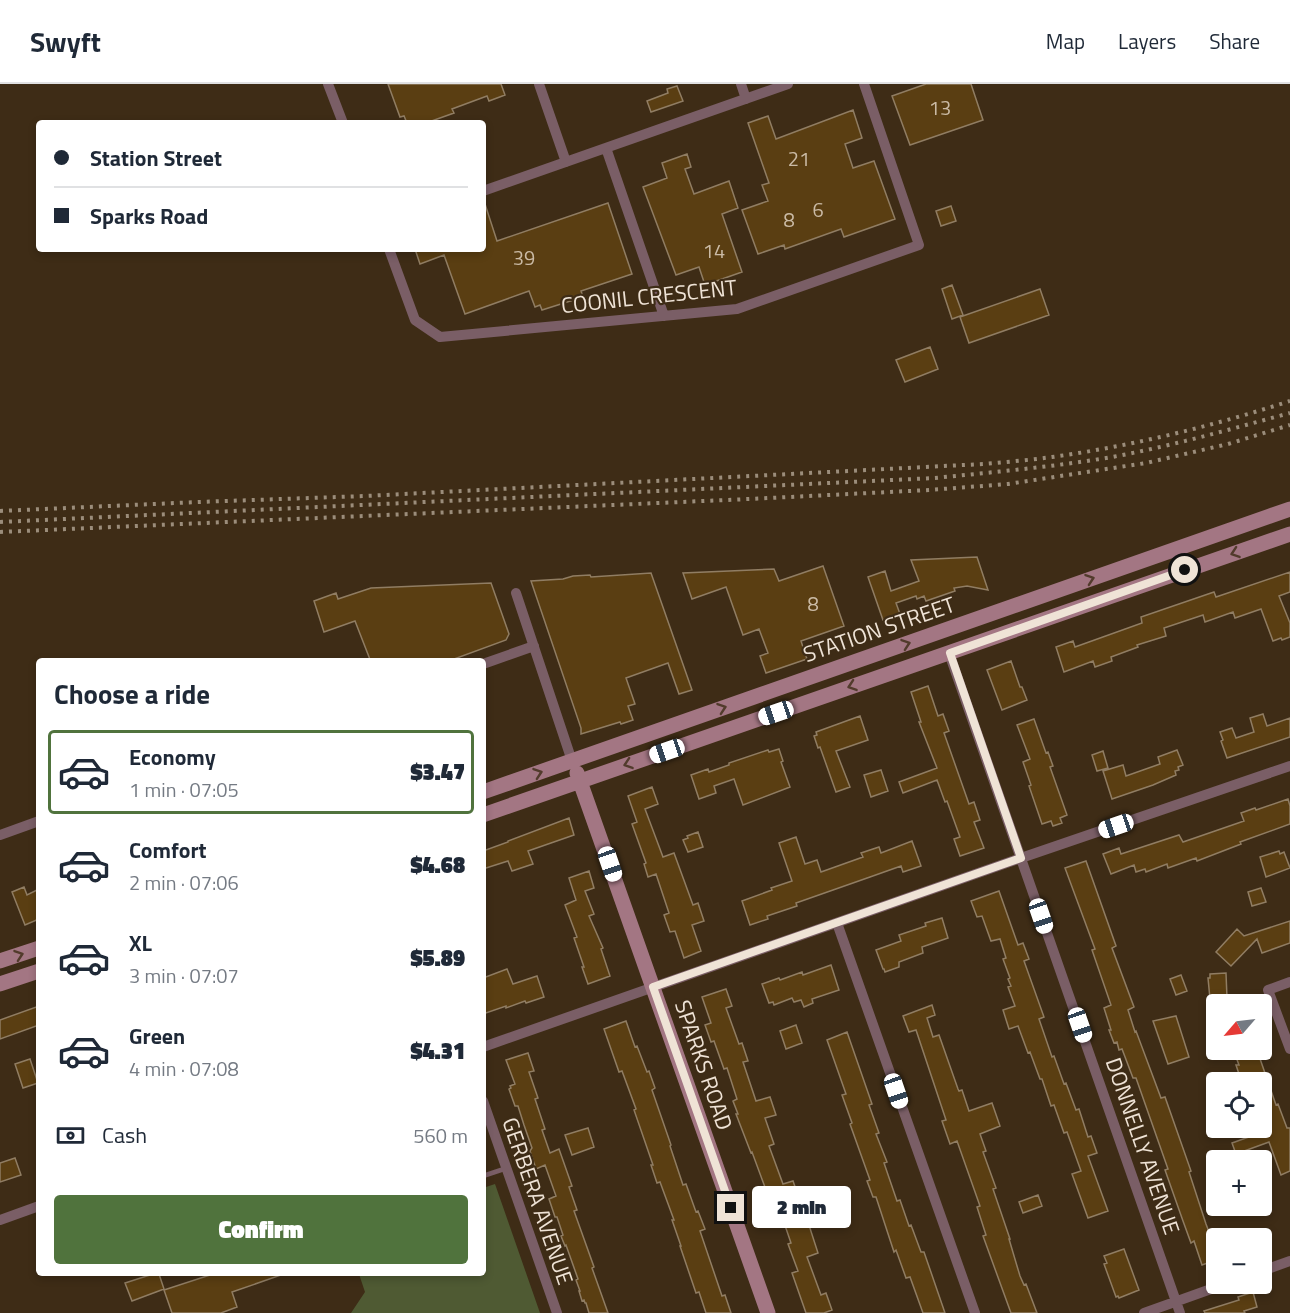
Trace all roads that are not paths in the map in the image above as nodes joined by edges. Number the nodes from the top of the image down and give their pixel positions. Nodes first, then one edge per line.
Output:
1 (328, 84) edge
2 (539, 84) edge
3 (741, 84) edge
4 (788, 84) edge
5 (864, 84) edge
6 (746, 99) junction
7 (342, 120) edge
8 (606, 148) junction
9 (566, 162) junction
10 (486, 190) edge
11 (390, 252) edge
12 (664, 316) junction
13 (1290, 509) edge
14 (1290, 534) edge
15 (516, 593) dead end
16 (534, 646) junction
17 (950, 653) junction
18 (486, 663) edge
19 (572, 761) junction
20 (1290, 766) edge
21 (580, 781) junction
22 (486, 791) edge
23 (486, 814) edge
24 (36, 822) edge
25 (0, 835) edge
26 (1021, 858) junction
27 (837, 922) junction
28 (36, 949) edge
29 (0, 961) edge
30 (36, 972) edge
31 (1290, 982) edge
32 (0, 984) edge
33 (653, 987) junction
34 (486, 1046) edge
35 (1290, 1049) edge
36 (486, 1109) edge
37 (507, 1168) junction
38 (486, 1175) dead end
39 (36, 1207) edge
40 (0, 1220) edge
41 (1290, 1261) edge
42 (1272, 1267) edge
43 (1206, 1291) edge
44 (1176, 1301) junction
45 (557, 1313) edge
46 (768, 1313) edge
47 (975, 1313) edge
48 (1144, 1313) edge
49 (1180, 1313) edge

1 - 7 street
2 - 9 street
3 - 6 street
4 - 6 street
5 - 12 street, COONIL CRESCENT
6 - 8 street
8 - 9 street
8 - 12 street
9 - 10 street
11 - 12 street, COONIL CRESCENT
19 -> 13 main road, STATION STREET
14 -> 17 main road, STATION STREET
15 - 16 street, SPARKS ROAD
16 - 18 street
16 - 19 street, SPARKS ROAD
17 -> 21 main road, STATION STREET
17 - 26 street, DONNELLY AVENUE
19 - 21 main road, SPARKS ROAD
22 -> 19 main road, STATION STREET
20 - 26 street
21 - 23 main road, STATION STREET
21 - 33 main road, SPARKS ROAD
24 - 25 street
26 - 27 street
26 - 44 street, DONNELLY AVENUE
27 - 33 street
27 - 47 street
29 -> 28 main road
30 - 32 main road
31 - 35 street
33 - 34 street
33 - 46 main road, SPARKS ROAD
36 - 37 street, GERBERA AVENUE
37 - 38 lane
37 - 45 street, GERBERA AVENUE
39 - 40 street
41 - 42 street
43 - 44 street
44 - 48 street
44 - 49 street, DONNELLY AVENUE

